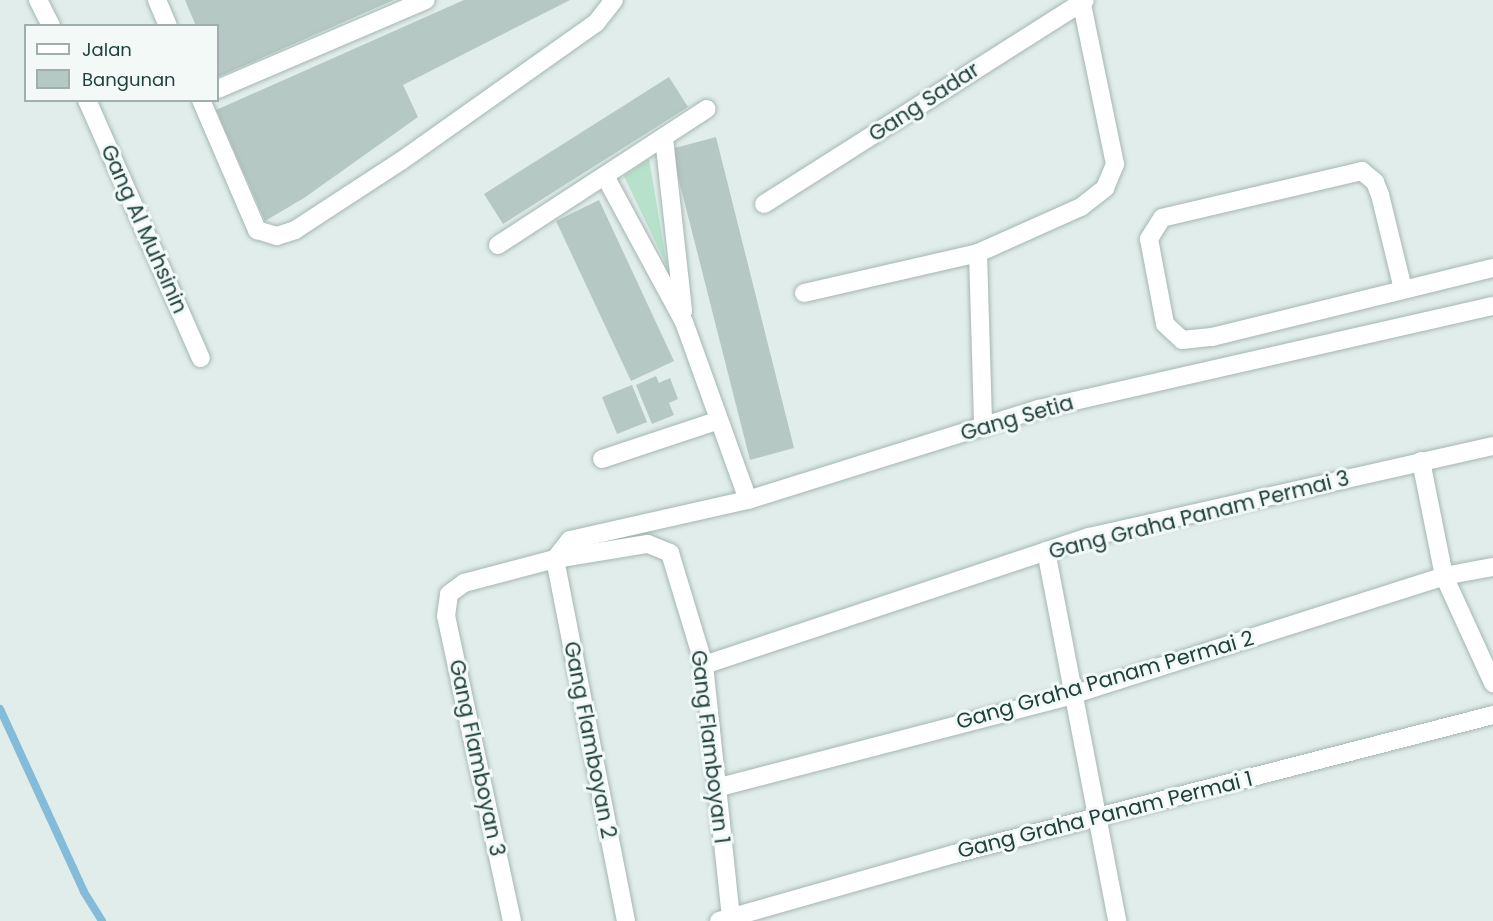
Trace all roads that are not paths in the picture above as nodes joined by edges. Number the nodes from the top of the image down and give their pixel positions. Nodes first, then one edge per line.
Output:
1 (38, 0) edge
2 (157, 0) edge
3 (426, 0) edge
4 (614, 0) edge
5 (1083, 0) edge
6 (50, 24) edge
7 (167, 24) edge
8 (219, 89) edge
9 (88, 102) edge
10 (202, 102) edge
11 (707, 109) dead end
12 (664, 138) junction
13 (605, 176) junction
14 (764, 204) dead end
15 (498, 245) dead end
16 (978, 254) junction
17 (1493, 268) edge
18 (1403, 289) junction
19 (804, 293) dead end
20 (1493, 306) edge
21 (684, 322) junction
22 (201, 358) dead end
23 (719, 420) junction
24 (983, 426) junction
25 (1493, 446) edge
26 (602, 459) dead end
27 (1421, 461) junction
28 (748, 500) junction
29 (1046, 551) junction
30 (555, 559) junction
31 (1493, 567) edge
32 (1444, 576) junction
33 (704, 665) junction
34 (1493, 683) edge
35 (1072, 694) junction
36 (1493, 716) edge
37 (716, 788) junction
38 (1098, 817) junction
39 (725, 920) edge
40 (512, 921) edge
41 (626, 921) edge
42 (1117, 921) edge

1 - 6 street
2 - 7 street
3 - 8 street
4 - 10 street
5 - 14 street, Gang Sadar
5 - 16 street
9 - 22 street, Gang Al Muhsinin
11 - 12 street
12 - 13 street
12 - 21 street
13 - 15 street
13 - 21 street
16 - 19 street
16 - 24 street
17 - 18 street
18 - 18 street
20 - 24 street, Gang Setia
21 - 23 street
23 - 26 street
23 - 28 street
24 - 28 street, Gang Setia
25 - 27 street, Gang Graha Panam Permai 3
27 - 29 street, Gang Graha Panam Permai 3
27 - 32 street
28 - 30 street, Gang Setia
29 - 33 street, Gang Graha Panam Permai 3
29 - 35 street
30 - 33 street, Gang Flamboyan 1
30 - 40 street, Gang Flamboyan 3
30 - 41 street, Gang Flamboyan 2
31 - 32 street, Gang Graha Panam Permai 2
32 - 34 street
32 - 35 street, Gang Graha Panam Permai 2
33 - 37 street, Gang Flamboyan 1
35 - 37 street, Gang Graha Panam Permai 2
35 - 38 street
36 - 38 street, Gang Graha Panam Permai 1
37 - 39 street, Gang Flamboyan 1
38 - 39 street, Gang Graha Panam Permai 1
38 - 42 street

